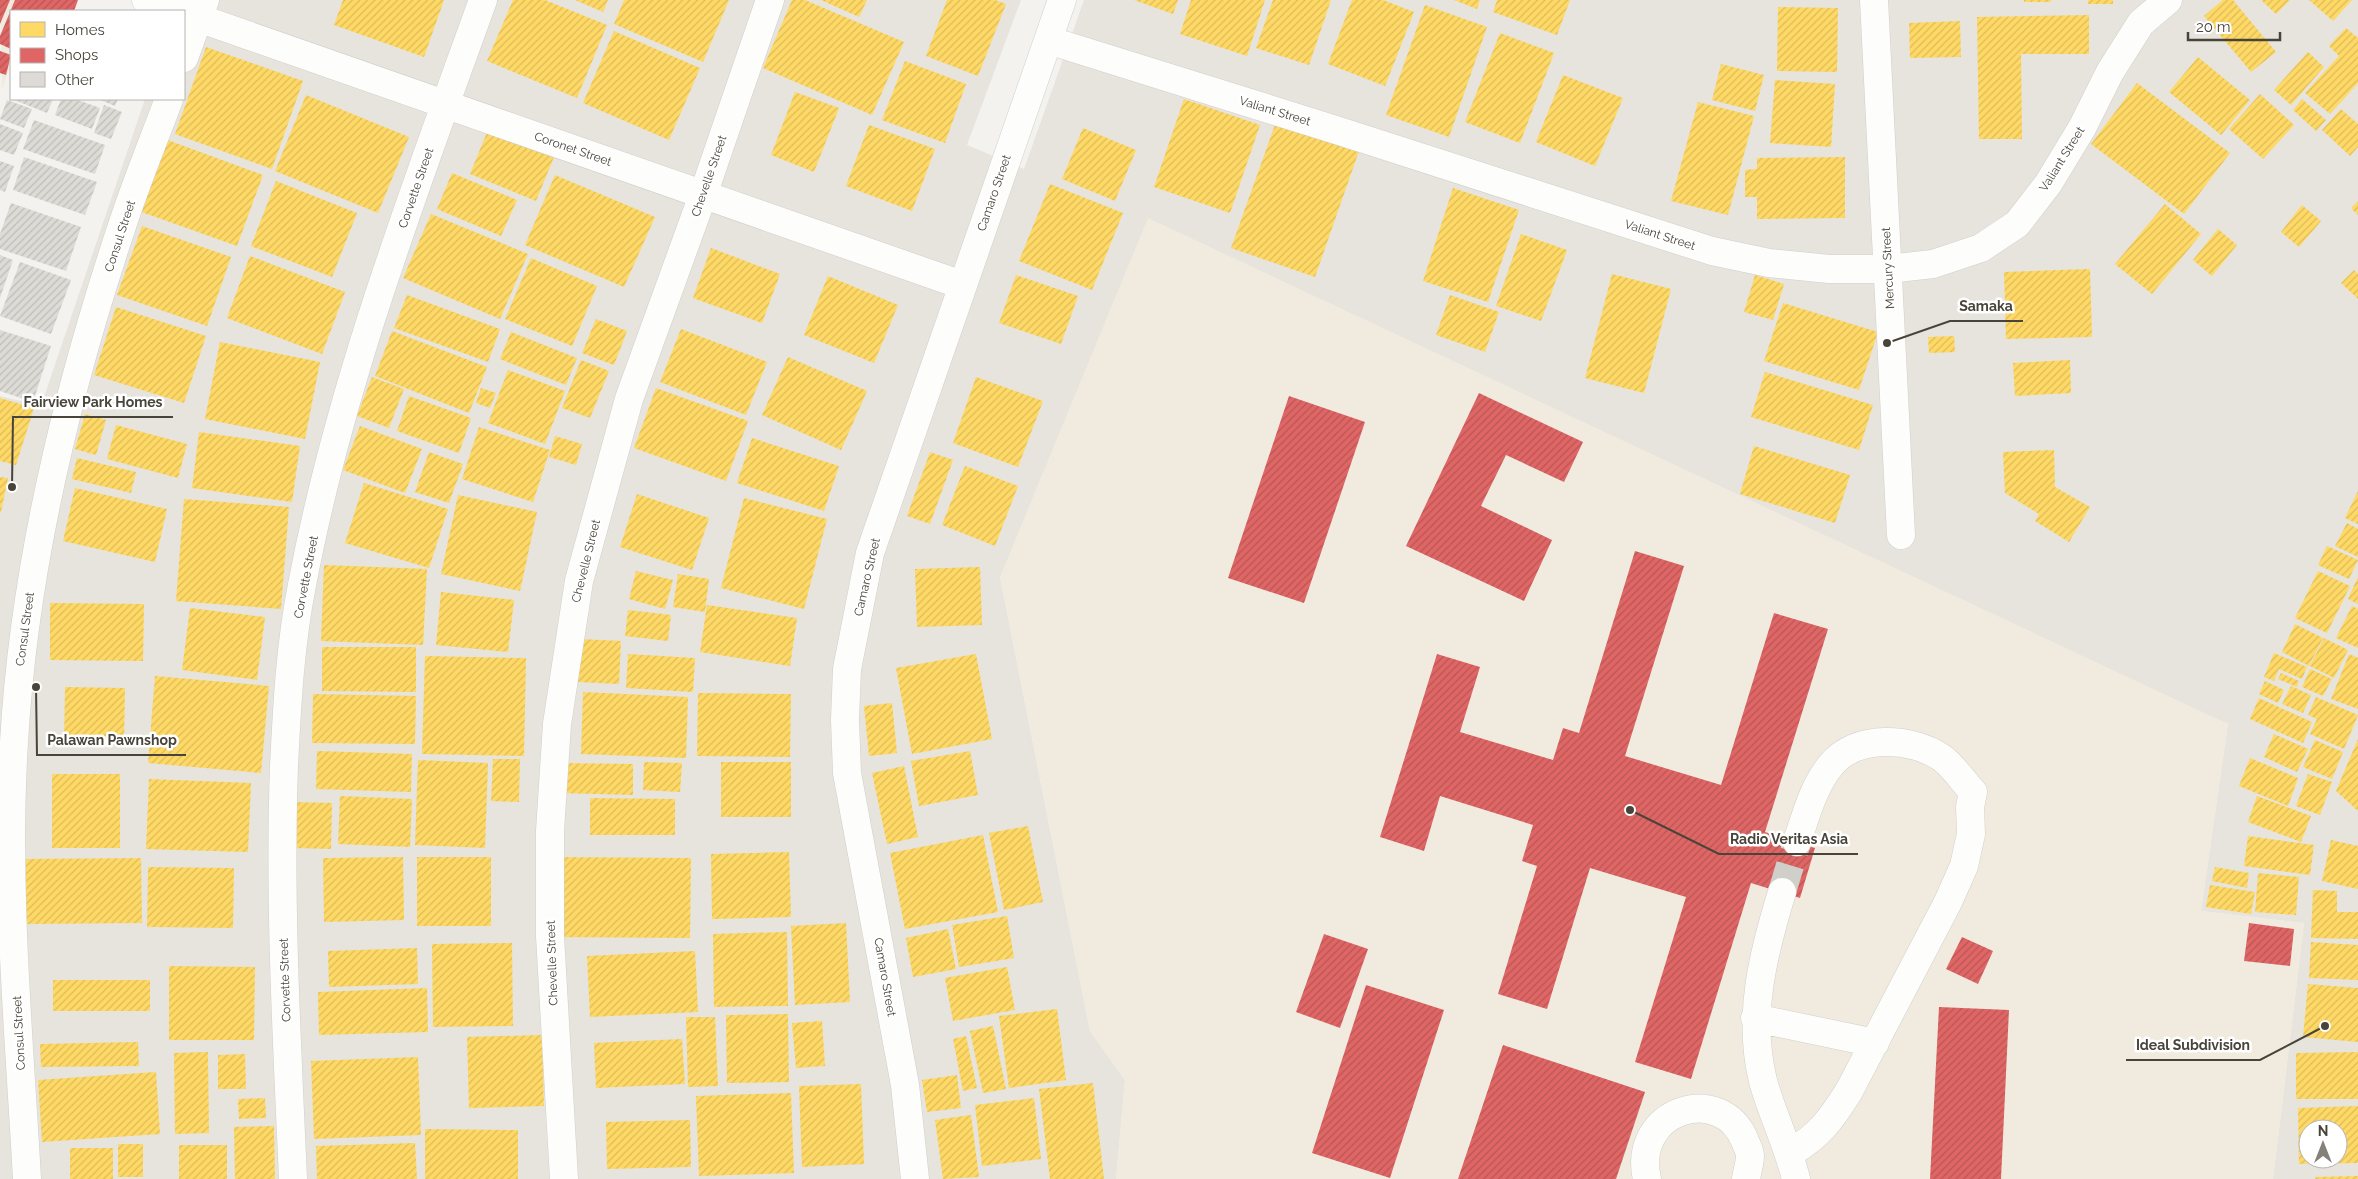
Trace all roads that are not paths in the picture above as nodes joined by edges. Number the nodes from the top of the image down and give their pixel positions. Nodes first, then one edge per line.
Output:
1 (146, 0) edge
2 (484, 0) edge
3 (770, 0) edge
4 (1062, 0) edge
5 (1874, 0) edge
6 (2168, 0) edge
7 (191, 11) edge
8 (2140, 12) edge
9 (1048, 40) junction
10 (185, 51) edge
11 (169, 100) edge
12 (446, 105) junction
13 (703, 195) junction
14 (1888, 269) junction
15 (962, 285) junction
16 (1901, 536) dead end
17 (1797, 842) tunnel mouth
18 (1782, 892) tunnel mouth
19 (1755, 1018) junction
20 (1875, 1043) junction
21 (1793, 1166) edge
22 (27, 1179) edge
23 (293, 1179) edge
24 (564, 1179) edge
25 (915, 1179) edge
26 (1647, 1179) edge
27 (1746, 1179) edge

1 - 7 street, Coronet Street
2 - 12 street, Corvette Street
3 - 13 street, Chevelle Street
4 - 9 street, Camaro Street
5 - 14 street, Mercury Street
6 - 8 street, Valiant Street
7 - 10 street
7 - 12 street, Coronet Street
8 - 14 street, Valiant Street
9 - 14 street, Valiant Street
9 - 15 street, Camaro Street
11 - 22 street, Consul Street
12 - 13 street, Coronet Street
12 - 23 street, Corvette Street
13 - 15 street, Coronet Street
13 - 24 street, Chevelle Street
14 - 16 street, Mercury Street
15 - 25 street, Camaro Street
17 - 20 street
18 - 19 street
19 - 20 street
19 - 21 street
20 - 21 street
26 - 27 street

